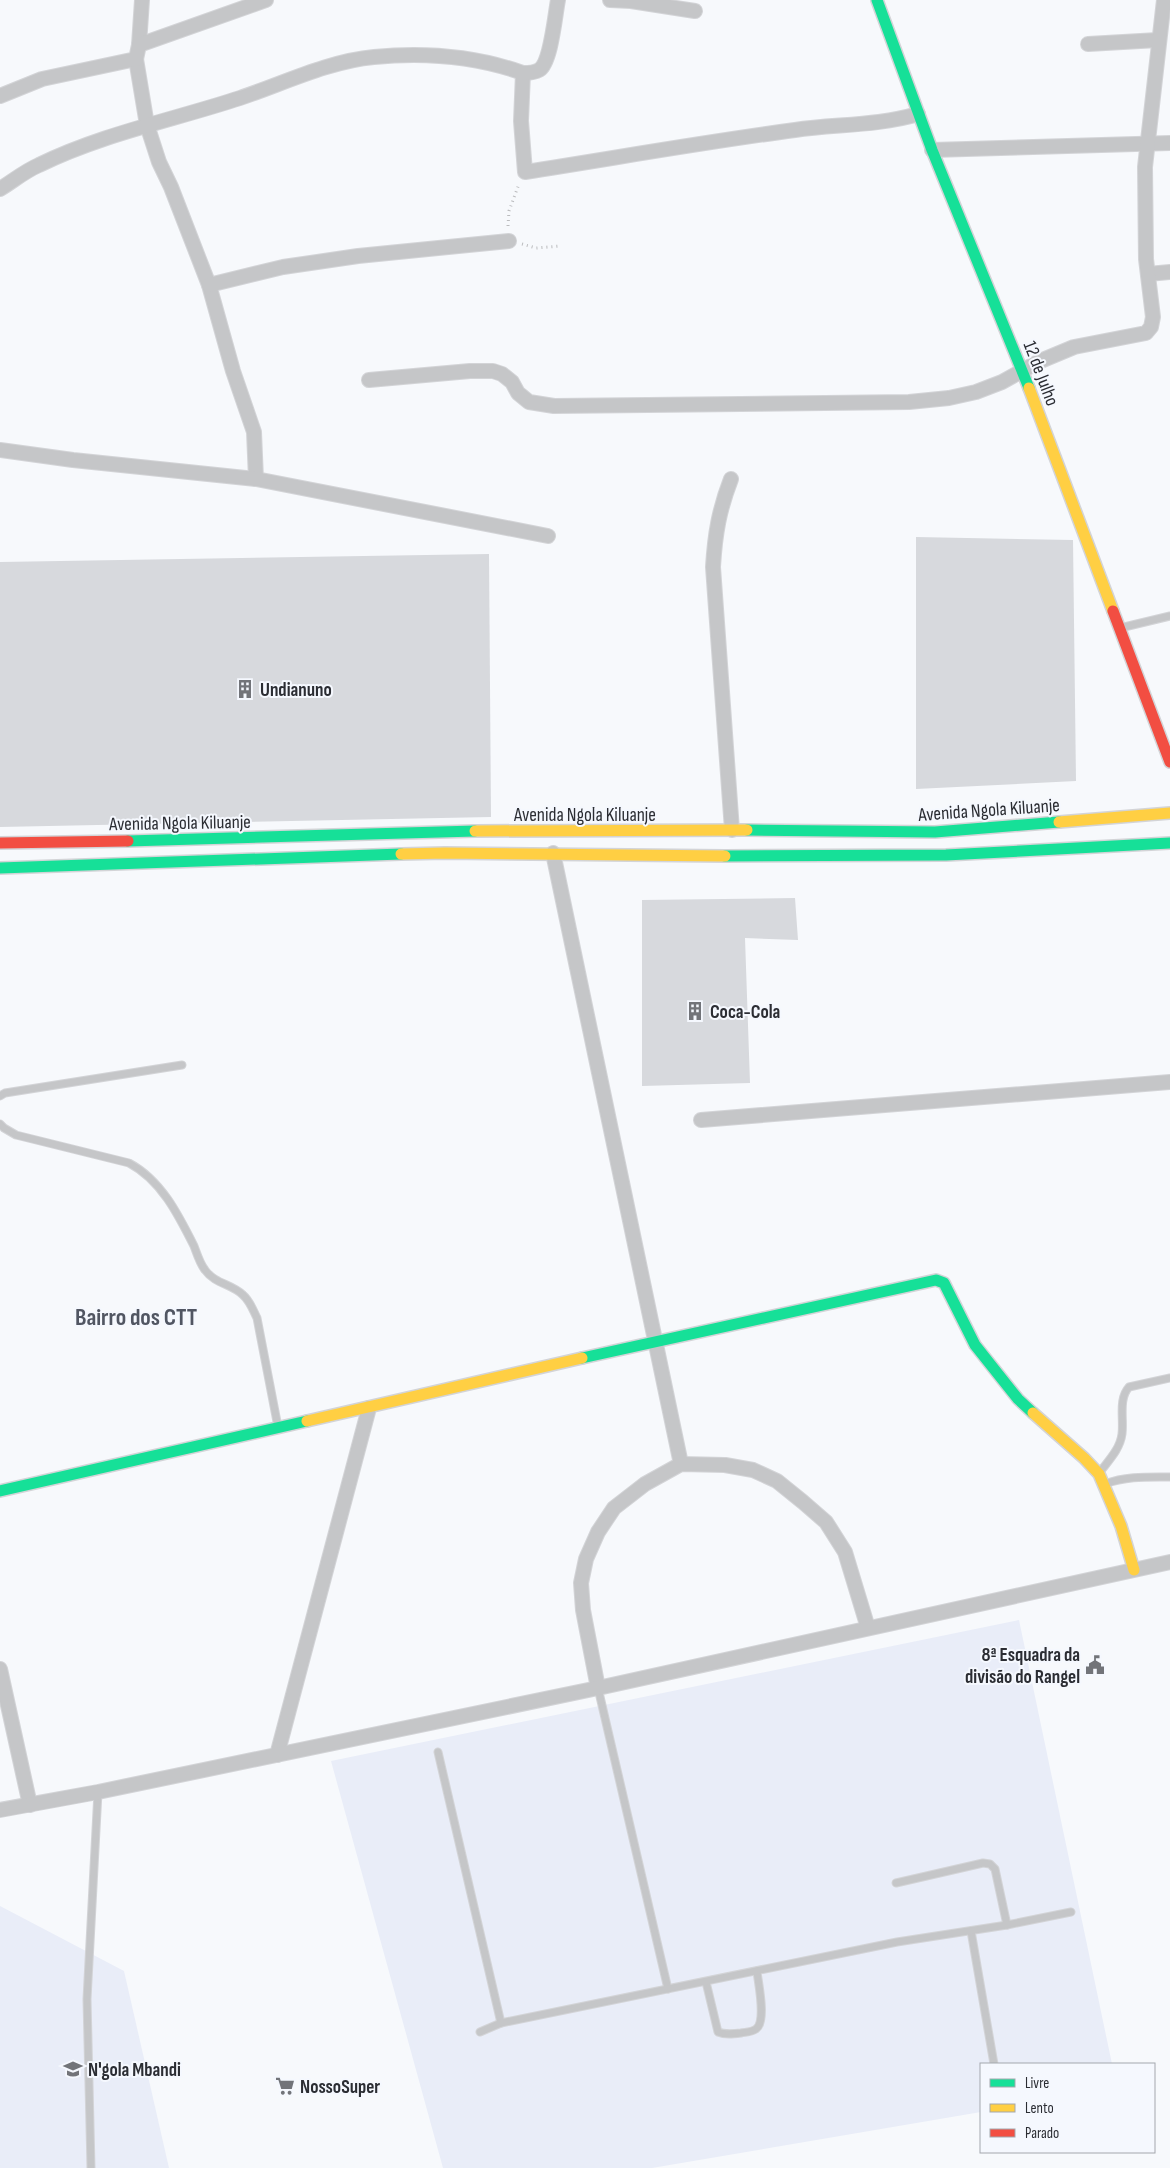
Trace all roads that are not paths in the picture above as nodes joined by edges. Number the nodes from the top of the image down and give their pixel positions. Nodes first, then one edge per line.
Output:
1 (142, 0) edge
2 (266, 0) edge
3 (558, 0) edge
4 (610, 0) edge
5 (877, 0) edge
6 (1164, 0) edge
7 (694, 11) dead end
8 (1158, 40) junction
9 (1088, 44) dead end
10 (137, 52) junction
11 (523, 73) junction
12 (0, 96) edge
13 (918, 114) junction
14 (147, 125) junction
15 (1170, 143) edge
16 (1147, 144) junction
17 (932, 150) junction
18 (0, 189) edge
19 (509, 241) road end
20 (1170, 272) edge
21 (1148, 274) junction
22 (209, 285) junction
23 (1023, 371) junction
24 (369, 380) dead end
25 (0, 450) edge
26 (256, 479) junction
27 (731, 479) dead end
28 (548, 536) dead end
29 (1170, 616) edge
30 (1120, 628) junction
31 (1170, 762) edge
32 (1170, 813) edge
33 (732, 830) junction
34 (0, 843) edge
35 (1170, 844) edge
36 (552, 853) junction
37 (0, 868) edge
38 (182, 1065) dead end
39 (1170, 1082) edge
40 (0, 1096) edge
41 (701, 1120) dead end
42 (0, 1124) edge
43 (656, 1340) junction
44 (1170, 1378) edge
45 (369, 1408) junction
46 (278, 1428) junction
47 (681, 1464) junction
48 (1170, 1477) edge
49 (1101, 1479) junction
50 (0, 1491) edge
51 (1170, 1562) edge
52 (1134, 1570) junction
53 (868, 1628) junction
54 (0, 1669) edge
55 (598, 1688) junction
56 (438, 1752) dead end
57 (277, 1755) junction
58 (98, 1792) junction
59 (30, 1805) junction
60 (0, 1810) edge
61 (896, 1883) dead end
62 (1071, 1912) dead end
63 (1007, 1925) junction
64 (971, 1931) junction
65 (757, 1971) junction
66 (706, 1982) junction
67 (668, 1989) junction
68 (501, 2023) junction
69 (480, 2032) dead end
70 (994, 2063) edge
71 (91, 2168) edge

1 - 10 street
2 - 10 street
3 - 11 street
4 - 7 street
5 - 13 main road, 12 de Julho
6 - 8 street
8 - 9 street
8 - 16 street
10 - 12 street
10 - 14 street
11 - 13 street
11 - 14 street
13 - 17 main road, 12 de Julho
14 - 18 street
14 - 22 street
15 - 16 street
16 - 17 street
16 - 21 street
17 - 23 main road, 12 de Julho
19 - 22 street
20 - 21 street
21 - 23 street
22 - 26 street
23 - 24 street
23 - 30 main road, 12 de Julho
25 - 26 street
26 - 28 street
27 - 33 street
29 - 30 lane
30 - 31 main road, 12 de Julho
32 - 33 main road, Avenida Ngola Kiluanje
33 - 34 main road, Avenida Ngola Kiluanje
35 - 36 main road, Avenida Ngola Kiluanje
36 - 37 main road, Avenida Ngola Kiluanje
36 - 43 street
38 - 40 lane
39 - 41 street
42 - 46 lane
43 - 45 main road
43 - 47 street
43 - 49 main road
44 - 49 lane
45 - 46 main road
45 - 57 street
46 - 50 main road
47 - 53 street
47 - 55 street
48 - 49 lane
49 - 52 main road
51 - 52 street
52 - 53 street
53 - 55 street
54 - 59 street
55 - 57 street
55 - 67 lane
56 - 68 lane
57 - 58 street
58 - 59 street
58 - 71 lane
59 - 60 street
61 - 63 lane
62 - 63 lane
63 - 64 lane
64 - 65 lane
64 - 70 lane
65 - 66 lane
65 - 66 lane
66 - 67 lane
67 - 68 lane
68 - 69 lane

